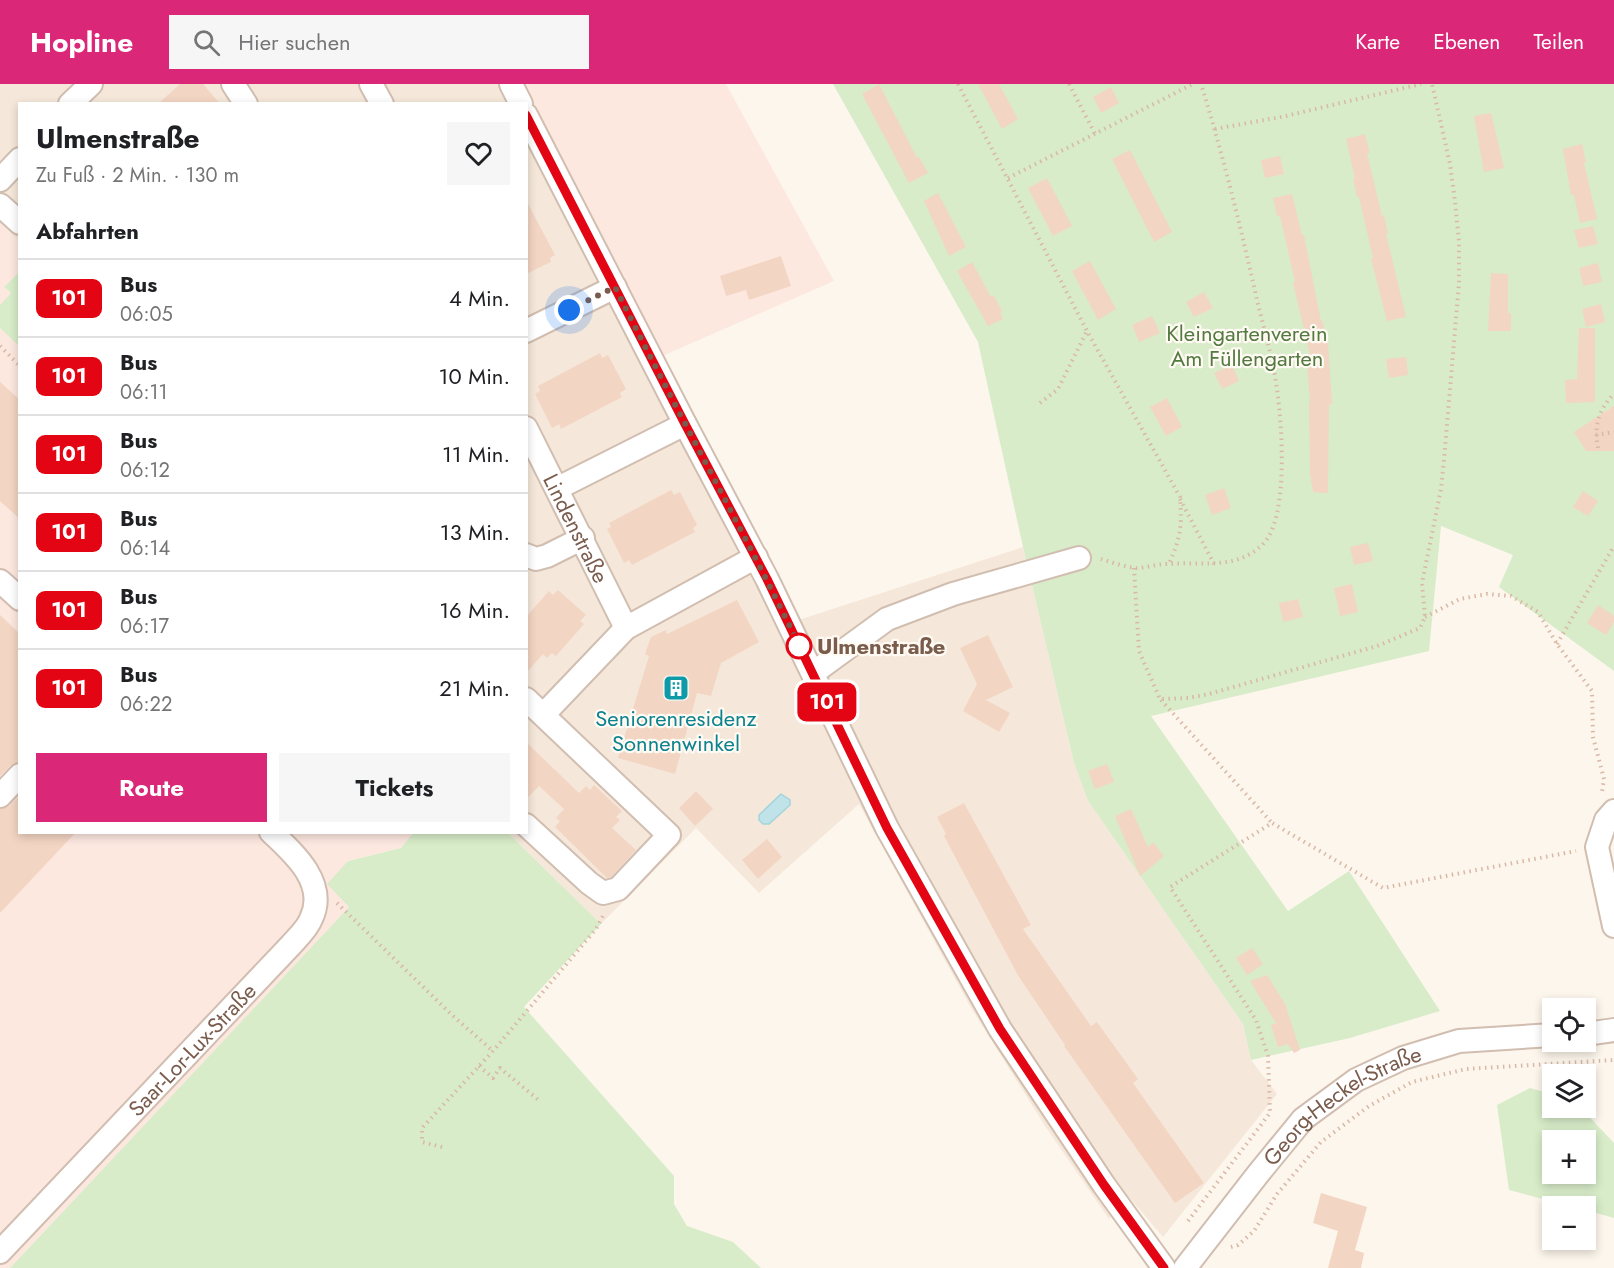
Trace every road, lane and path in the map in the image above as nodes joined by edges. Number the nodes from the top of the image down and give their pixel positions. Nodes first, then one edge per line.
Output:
1 (91, 84) edge
2 (233, 84) edge
3 (371, 84) edge
4 (510, 84) edge
5 (958, 84) edge
6 (1069, 84) edge
7 (1192, 84) edge
8 (1201, 84) edge
9 (1421, 84) edge
10 (1432, 84) edge
11 (72, 102) edge
12 (245, 102) edge
13 (381, 102) edge
14 (519, 102) edge
15 (528, 119) edge
16 (1215, 129) junction
17 (1095, 134) junction
18 (18, 161) edge
19 (1008, 178) junction
20 (0, 180) edge
21 (0, 205) edge
22 (18, 221) edge
23 (615, 287) junction
24 (528, 330) edge
25 (1087, 331) junction
26 (0, 346) edge
27 (18, 364) edge
28 (1614, 394) edge
29 (1040, 403) dead end
30 (685, 424) junction
31 (528, 432) edge
32 (1614, 432) edge
33 (1596, 435) junction
34 (1598, 448) dead end
35 (558, 488) junction
36 (1180, 497) junction
37 (583, 538) junction
38 (1614, 546) edge
39 (528, 556) edge
40 (756, 557) junction
41 (1079, 558) joint
42 (1169, 564) junction
43 (1214, 564) junction
44 (1134, 568) junction
45 (0, 581) edge
46 (18, 596) edge
47 (1425, 617) junction
48 (626, 628) junction
49 (1557, 644) junction
50 (813, 673) junction
51 (1160, 699) junction
52 (528, 701) edge
53 (544, 714) junction
54 (18, 777) edge
55 (0, 796) edge
56 (1608, 806) edge
57 (1272, 823) junction
58 (528, 827) edge
59 (274, 834) edge
60 (1597, 847) junction
61 (314, 887) junction
62 (618, 889) junction
63 (1614, 926) edge
64 (1614, 1030) edge
65 (1596, 1033) edge
66 (1542, 1036) edge
67 (493, 1051) junction
68 (1614, 1060) edge
69 (480, 1066) junction
70 (541, 1102) dead end
71 (442, 1147) dead end
72 (1188, 1221) dead end
73 (1224, 1248) dead end
74 (0, 1252) edge
75 (1164, 1268) edge
76 (1185, 1268) edge

1 - 11 street
2 - 12 street
3 - 13 street
4 - 14 street
5 - 19 path
6 - 17 path
7 - 17 path
8 - 16 path
9 - 16 path
10 - 47 path
15 - 23 street
16 - 43 path
17 - 19 path
18 - 20 street
19 - 25 path
21 - 22 street
23 - 24 street
23 - 30 street
25 - 29 path
25 - 36 path
26 - 27 path
28 - 33 path
30 - 35 street
30 - 40 street
31 - 35 street, Lindenstraße
32 - 33 path
33 - 34 path
35 - 37 street, Lindenstraße
36 - 42 path
36 - 43 path
37 - 39 street
37 - 48 street, Lindenstraße
38 - 49 path
40 - 48 street
40 - 50 street
41 - 44 path
41 - 50 street
42 - 43 path
42 - 44 path
44 - 51 path
45 - 46 street
47 - 49 path
47 - 51 path
48 - 53 street
49 - 56 path
50 - 75 street
51 - 57 path
52 - 53 street
53 - 62 street
54 - 55 street
56 - 60 street
57 - 60 path
57 - 72 path
58 - 62 street
59 - 61 street
60 - 63 street
61 - 67 path
61 - 74 street, Saar-Lor-Lux-Straße
62 - 67 path
64 - 65 street
66 - 76 street, Georg-Heckel-Straße
67 - 69 path
68 - 73 path
69 - 70 path
69 - 71 path

